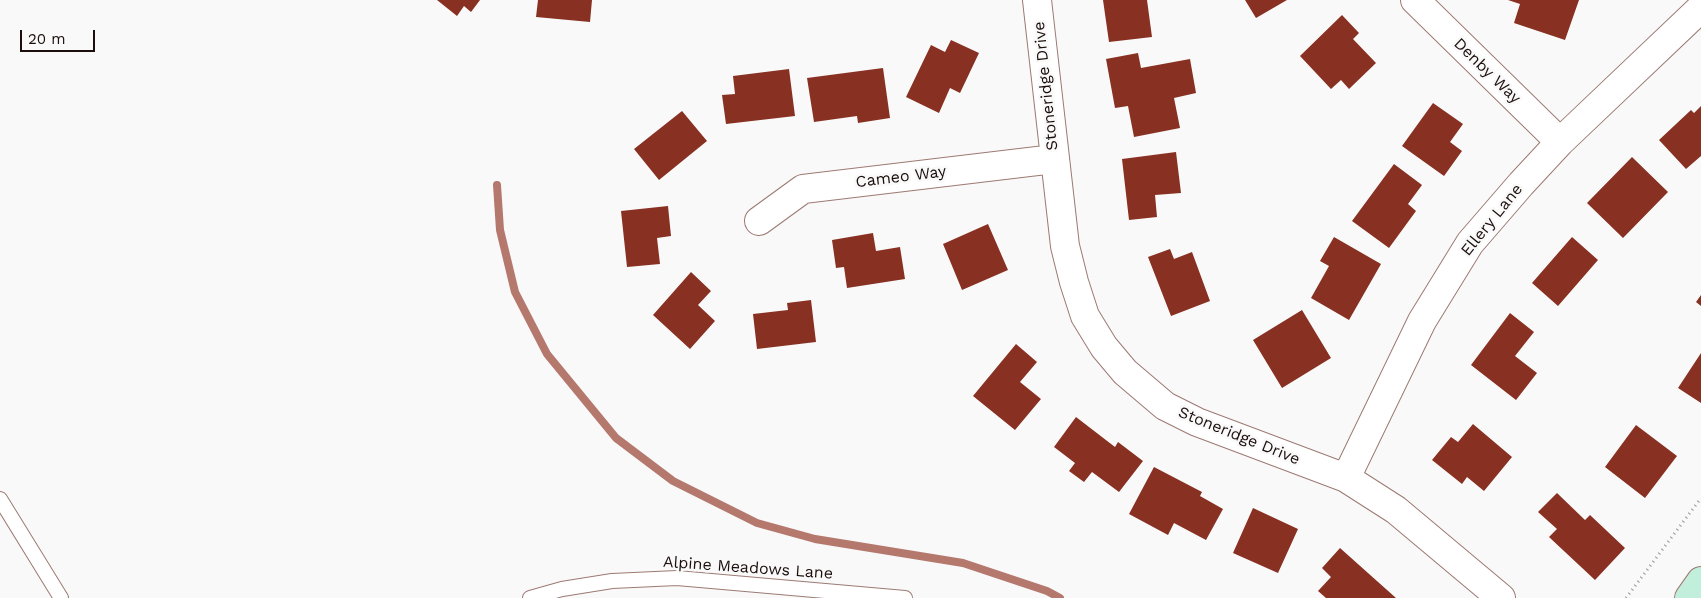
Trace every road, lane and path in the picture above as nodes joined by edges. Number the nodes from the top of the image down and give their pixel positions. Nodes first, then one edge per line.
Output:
1 (1037, 0) edge
2 (1414, 0) edge
3 (1701, 8) edge
4 (1560, 142) junction
5 (1054, 158) junction
6 (758, 221) dead end
7 (1346, 478) junction
8 (1701, 498) edge
9 (0, 499) edge
10 (1701, 581) edge
11 (61, 598) edge
12 (530, 598) edge
13 (905, 598) edge
14 (1501, 598) edge
15 (1626, 598) edge
16 (1689, 598) edge

1 - 5 street, Stoneridge Drive
2 - 4 street, Denby Way
3 - 4 street, Ellery Lane
4 - 7 street, Ellery Lane
5 - 6 street, Cameo Way
5 - 7 street, Stoneridge Drive
7 - 14 street, Stoneridge Drive
8 - 15 path
9 - 11 lane
10 - 16 street
12 - 13 lane, Alpine Meadows Lane

